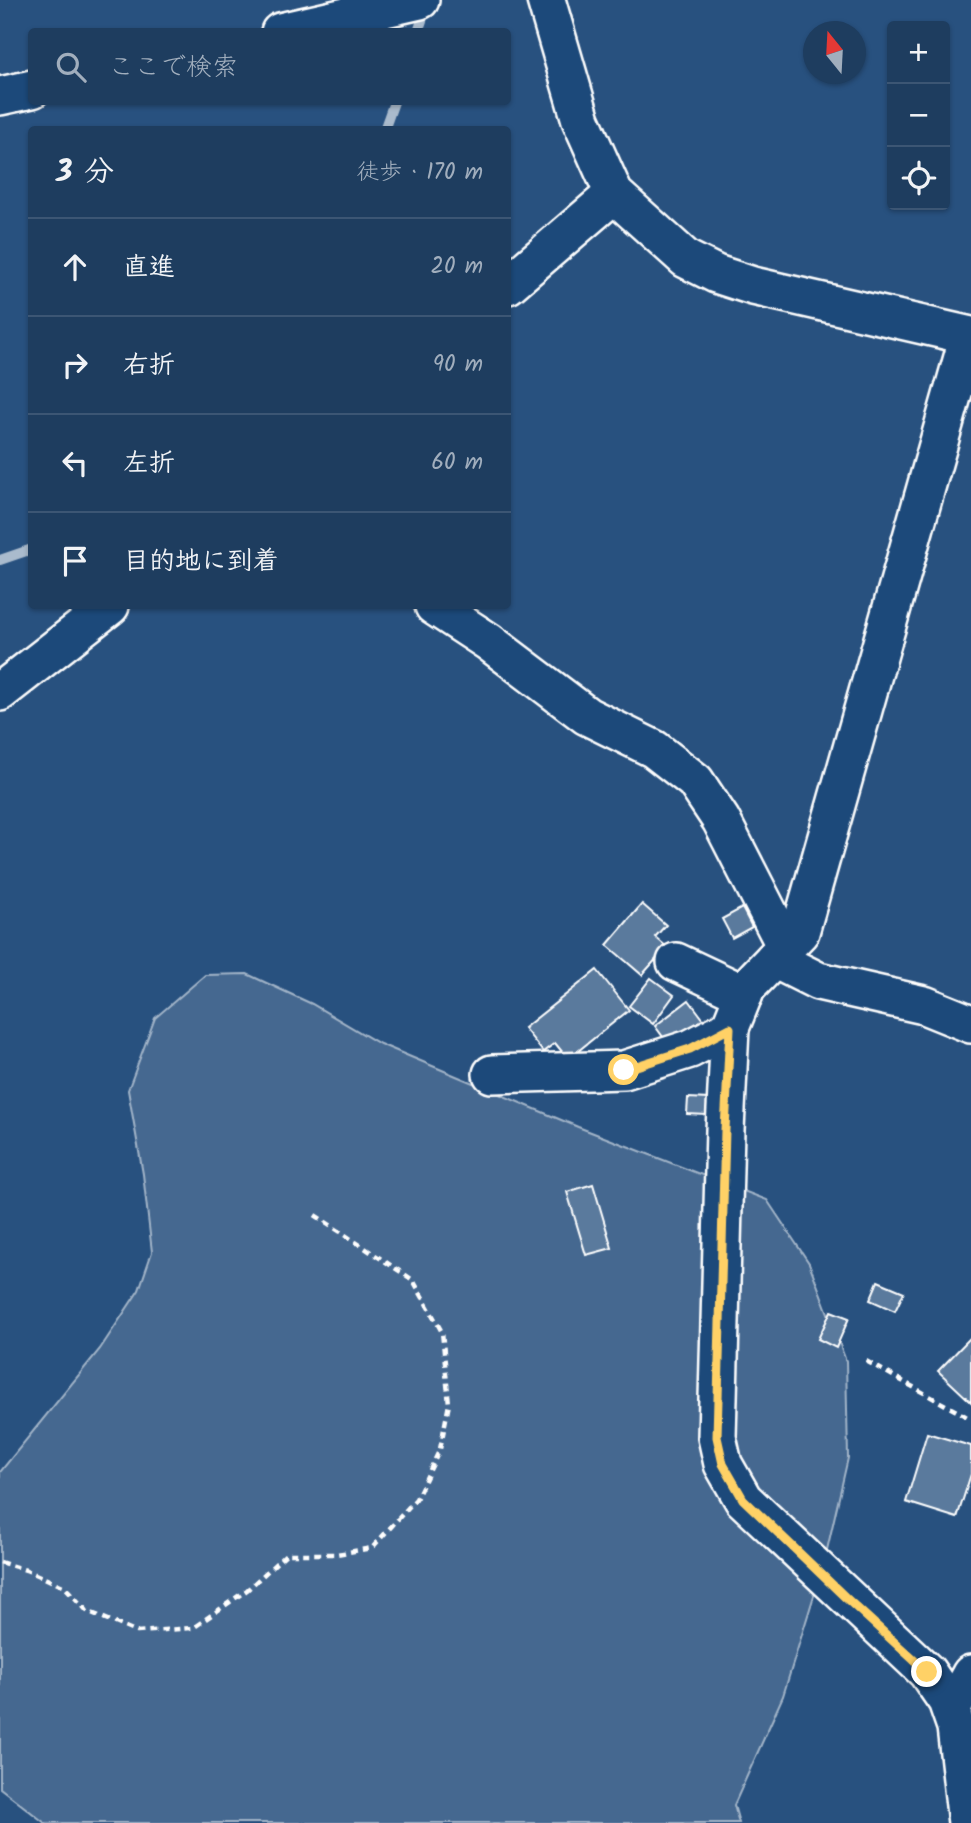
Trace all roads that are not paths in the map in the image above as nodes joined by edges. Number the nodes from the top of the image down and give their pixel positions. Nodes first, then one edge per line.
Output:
1 (420, 0) edge
2 (546, 0) edge
3 (297, 28) edge
4 (28, 90) edge
5 (0, 96) edge
6 (614, 194) junction
7 (511, 282) edge
8 (970, 336) edge
9 (106, 609) edge
10 (439, 609) edge
11 (0, 692) edge
12 (780, 953) junction
13 (676, 962) dead end
14 (744, 994) junction
15 (971, 1024) edge
16 (730, 1028) junction
17 (492, 1074) dead end
18 (971, 1674) edge
19 (951, 1710) junction
20 (967, 1823) edge

1 - 3 street
2 - 6 street
4 - 5 street
6 - 7 street
6 - 8 street
8 - 12 street
9 - 11 street
10 - 12 street
12 - 14 street
12 - 15 street
13 - 14 street
14 - 16 street
16 - 17 street
16 - 19 street
18 - 19 street
19 - 20 street

